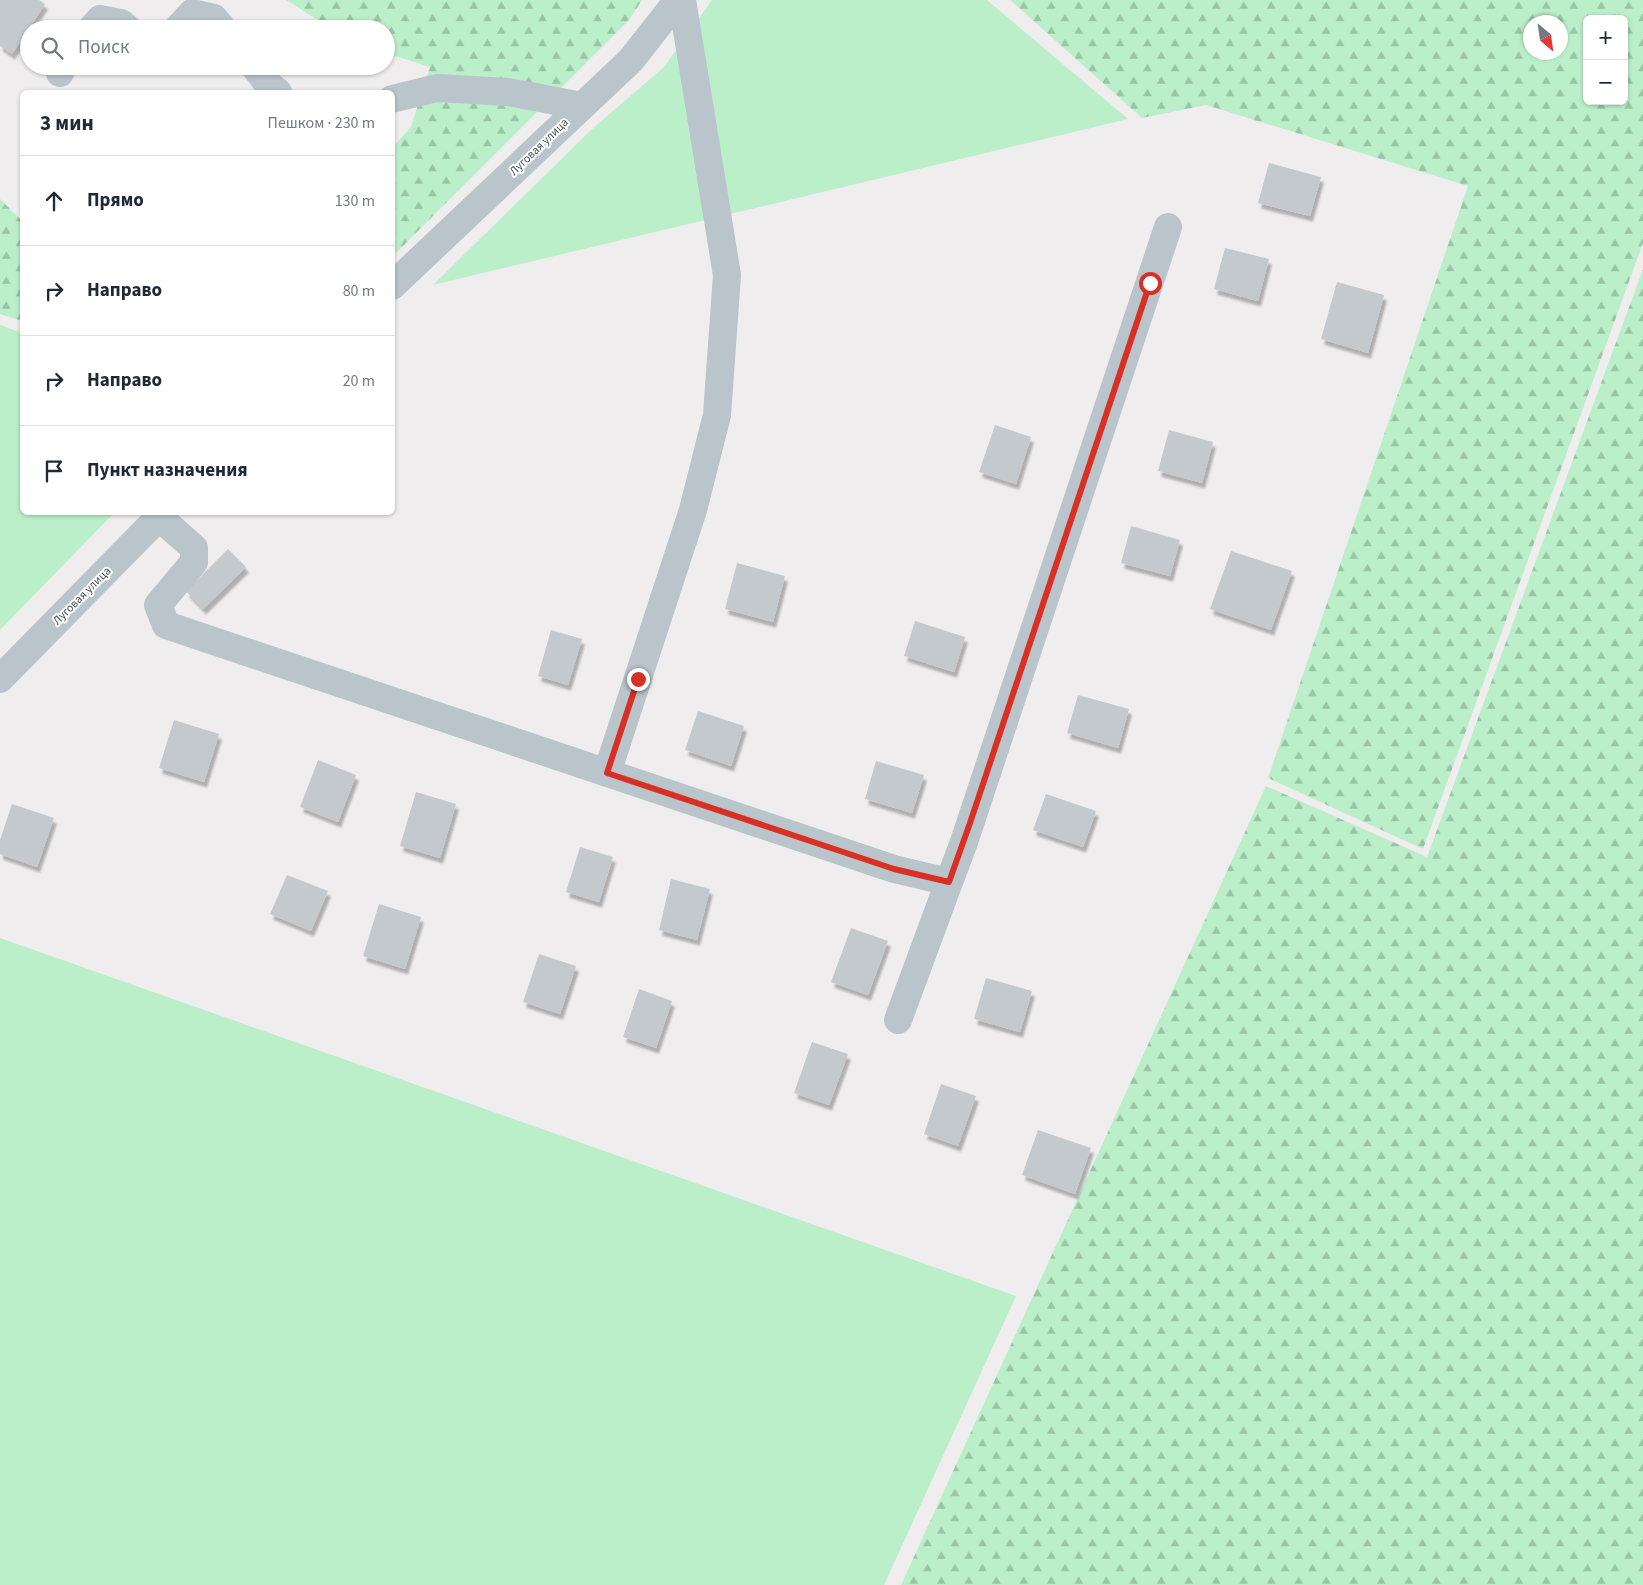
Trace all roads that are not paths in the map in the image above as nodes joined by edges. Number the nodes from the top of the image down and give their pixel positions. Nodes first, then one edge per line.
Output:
1 (678, 0) edge
2 (682, 0) edge
3 (185, 20) edge
4 (216, 20) edge
5 (261, 75) edge
6 (276, 90) edge
7 (395, 98) edge
8 (582, 106) junction
9 (1168, 227) dead end
10 (395, 283) edge
11 (162, 515) edge
12 (0, 680) edge
13 (607, 773) junction
14 (949, 882) junction
15 (898, 1020) dead end

1 - 8 lane, Луговая улица
2 - 13 lane
3 - 4 lane
5 - 6 lane
7 - 8 lane
8 - 10 lane, Луговая улица
9 - 14 lane
11 - 12 lane, Луговая улица
11 - 13 lane
13 - 14 lane
14 - 15 lane

